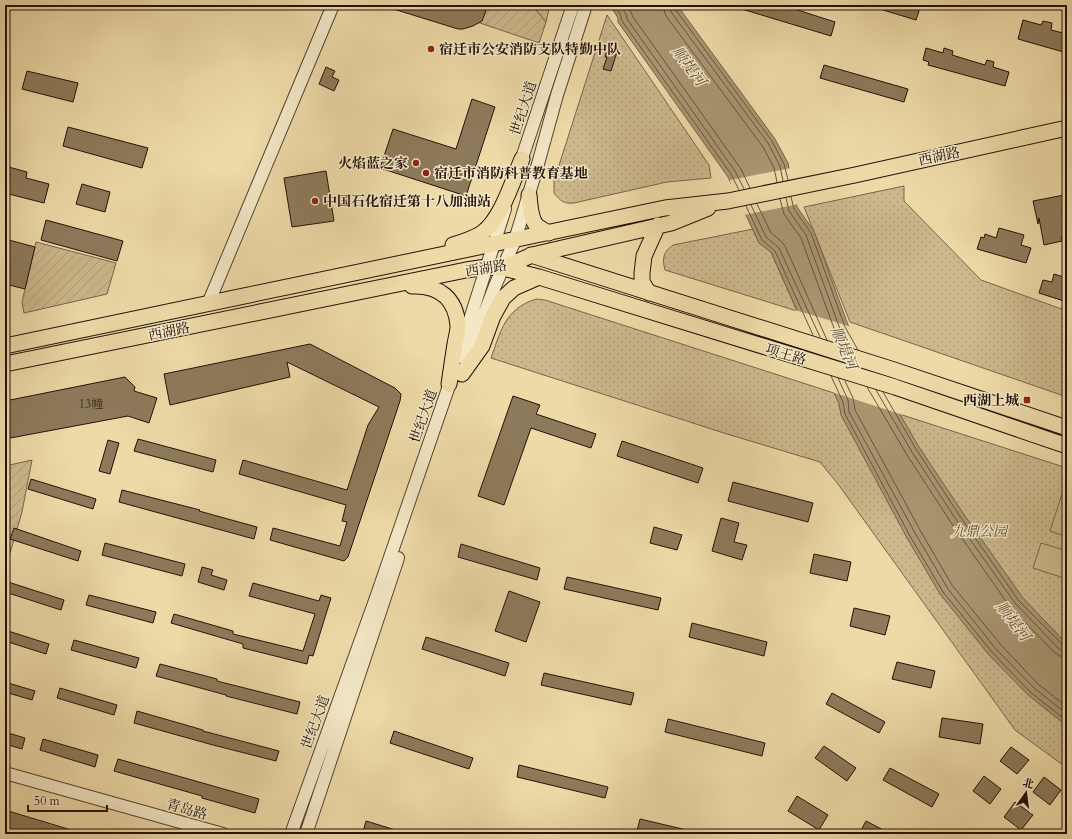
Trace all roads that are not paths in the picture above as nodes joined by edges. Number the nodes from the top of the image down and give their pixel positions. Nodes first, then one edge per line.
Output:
1 (333, 5) edge
2 (573, 5) edge
3 (586, 5) edge
4 (1067, 128) edge
5 (522, 159) junction
6 (529, 195) junction
7 (728, 201) junction
8 (658, 226) junction
9 (549, 233) junction
10 (494, 244) junction
11 (513, 244) junction
12 (532, 255) junction
13 (487, 267) junction
14 (503, 268) junction
15 (354, 274) junction
16 (538, 277) junction
17 (649, 293) junction
18 (350, 294) junction
19 (208, 304) junction
20 (5, 346) edge
21 (5, 364) edge
22 (462, 374) junction
23 (449, 384) junction
24 (1067, 428) edge
25 (1067, 446) edge
26 (5, 773) edge
27 (223, 834) edge
28 (291, 834) edge
29 (306, 834) edge

1 - 19 street
2 - 5 street, 世纪大道
3 - 6 street, 世纪大道
4 - 7 main road, 西湖路
5 - 10 street, 世纪大道
5 - 15 main road
6 - 9 main road
6 - 11 street, 世纪大道
7 - 8 main road, 西湖路
7 - 9 main road, 西湖路
8 - 12 main road, 西湖路
8 - 17 main road
9 - 11 main road, 西湖路
10 - 11 main road, 西湖路
10 - 13 street, 世纪大道
10 - 15 main road, 西湖路
11 - 12 main road, 项王路
11 - 14 street, 世纪大道
12 - 14 main road, 西湖路
12 - 17 main road, 项王路
13 - 14 main road, 西湖路
13 - 18 main road, 西湖路
13 - 23 street, 世纪大道
14 - 16 main road, 项王路
14 - 22 street, 世纪大道
15 - 19 main road, 西湖路
16 - 22 main road
16 - 25 main road, 项王路
17 - 24 main road, 项王路
18 - 21 main road, 西湖路
18 - 23 main road
19 - 20 main road, 西湖路
22 - 29 street, 世纪大道
23 - 28 street, 世纪大道
26 - 27 street, 青岛路

